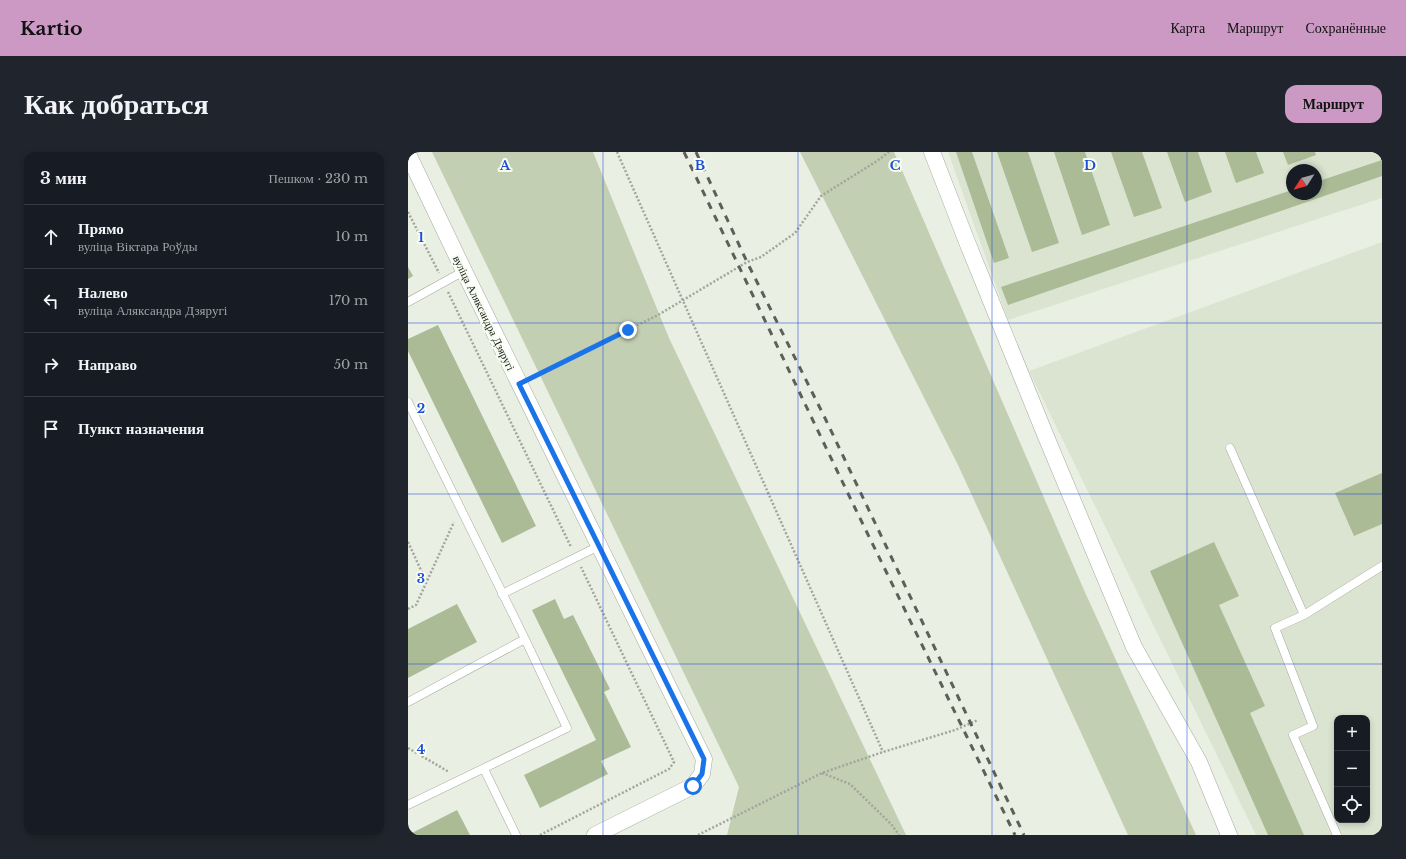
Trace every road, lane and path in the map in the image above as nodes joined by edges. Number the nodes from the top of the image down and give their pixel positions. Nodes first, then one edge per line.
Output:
1 (617, 152) edge
2 (889, 152) edge
3 (932, 152) edge
4 (408, 154) edge
5 (408, 212) edge
6 (464, 271) junction
7 (443, 283) junction
8 (682, 300) junction
9 (408, 302) edge
10 (519, 384) junction
11 (408, 402) edge
12 (1230, 448) dead end
13 (460, 508) junction
14 (408, 542) edge
15 (599, 546) junction
16 (577, 557) junction
17 (1382, 566) edge
18 (426, 582) junction
19 (502, 594) junction
20 (408, 609) edge
21 (1304, 615) junction
22 (525, 639) junction
23 (408, 702) edge
24 (978, 720) dead end
25 (408, 748) edge
26 (883, 752) junction
27 (484, 769) junction
28 (822, 774) junction
29 (462, 780) junction
30 (408, 805) edge
31 (516, 835) edge
32 (540, 835) edge
33 (595, 835) edge
34 (698, 835) edge
35 (899, 835) edge
36 (1229, 835) edge
37 (1337, 835) edge

1 - 8 path
2 - 8 path
3 - 36 street
4 - 6 street, вуліца Аляксандра Дзяругі
5 - 7 path
6 - 7 lane
6 - 10 street, вуліца Аляксандра Дзяругі
7 - 9 lane
7 - 16 path
8 - 10 path
8 - 26 path
10 - 15 street, вуліца Аляксандра Дзяругі
11 - 13 lane
12 - 21 lane
13 - 18 path
13 - 19 lane
14 - 18 path
15 - 16 lane
15 - 33 street, вуліца Аляксандра Дзяругі
16 - 19 lane
16 - 32 path
17 - 21 lane
18 - 20 path
19 - 22 lane
21 - 37 lane
22 - 23 lane
22 - 27 lane
24 - 26 path
25 - 29 path
26 - 28 path
27 - 29 lane
27 - 31 lane
28 - 34 path
28 - 35 path
29 - 30 lane

